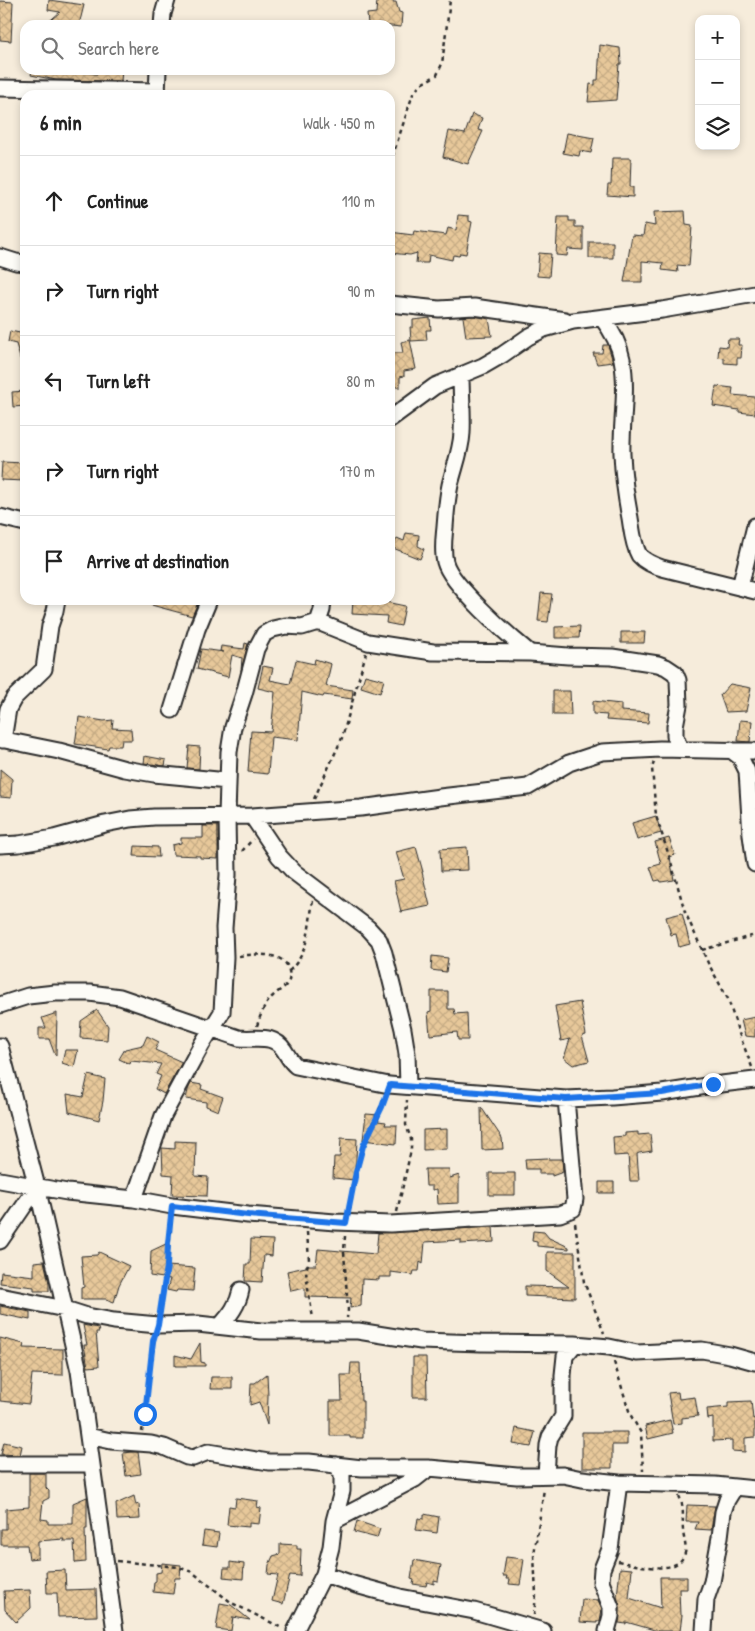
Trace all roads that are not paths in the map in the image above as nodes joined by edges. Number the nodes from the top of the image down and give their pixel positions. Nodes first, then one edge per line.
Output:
1 (167, 0) edge
2 (162, 20) edge
3 (158, 75) edge
4 (0, 88) edge
5 (63, 90) edge
6 (157, 90) edge
7 (0, 257) edge
8 (20, 262) edge
9 (755, 294) edge
10 (395, 305) edge
11 (602, 318) junction
12 (573, 321) junction
13 (461, 375) junction
14 (395, 415) edge
15 (0, 517) edge
16 (20, 522) edge
17 (755, 526) edge
18 (748, 589) edge
19 (56, 605) edge
20 (207, 605) edge
21 (322, 605) edge
22 (318, 622) junction
23 (530, 653) junction
24 (172, 710) dead end
25 (1, 739) edge
26 (680, 749) junction
27 (731, 750) junction
28 (755, 750) edge
29 (747, 771) junction
30 (228, 781) junction
31 (227, 816) junction
32 (252, 816) junction
33 (0, 845) edge
34 (755, 864) edge
35 (0, 1005) edge
36 (212, 1028) junction
37 (0, 1046) edge
38 (755, 1080) edge
39 (408, 1086) junction
40 (566, 1099) junction
41 (0, 1180) edge
42 (37, 1187) junction
43 (134, 1199) junction
44 (0, 1241) edge
45 (242, 1290) dead end
46 (0, 1296) edge
47 (66, 1309) junction
48 (220, 1326) junction
49 (575, 1344) junction
50 (755, 1362) edge
51 (88, 1436) junction
52 (0, 1464) edge
53 (92, 1464) junction
54 (337, 1465) junction
55 (429, 1468) junction
56 (546, 1475) junction
57 (619, 1484) junction
58 (735, 1487) junction
59 (755, 1489) edge
60 (334, 1520) junction
61 (324, 1574) junction
62 (538, 1630) edge
63 (115, 1631) edge
64 (295, 1631) edge
65 (607, 1631) edge
66 (704, 1631) edge

1 - 2 street
3 - 6 street
4 - 5 street
7 - 8 street
9 - 11 street
10 - 12 street
11 - 12 street
11 - 18 street
12 - 13 street
13 - 14 street
13 - 23 street
15 - 16 street
17 - 18 street
19 - 25 street
20 - 24 street
21 - 22 street
22 - 23 street
22 - 30 street
23 - 26 street
25 - 30 street
26 - 27 street
26 - 32 street
27 - 28 street
27 - 29 street
28 - 29 street
29 - 34 street
30 - 31 street
31 - 32 street
31 - 33 street
31 - 36 street
32 - 39 street
35 - 36 street
36 - 39 street
36 - 43 street
37 - 42 street
38 - 40 street
39 - 40 street
40 - 43 street
41 - 42 street
42 - 43 street
42 - 44 street
42 - 47 street
45 - 48 street
46 - 47 street
47 - 48 street
47 - 51 street
48 - 49 street
49 - 50 street
49 - 56 street
51 - 53 street
51 - 54 street
52 - 53 street
53 - 63 street
54 - 55 street
54 - 60 street
55 - 56 street
55 - 60 street
56 - 57 street
57 - 58 street
57 - 65 street
58 - 59 street
58 - 66 street
60 - 61 street
61 - 62 street
61 - 64 street

